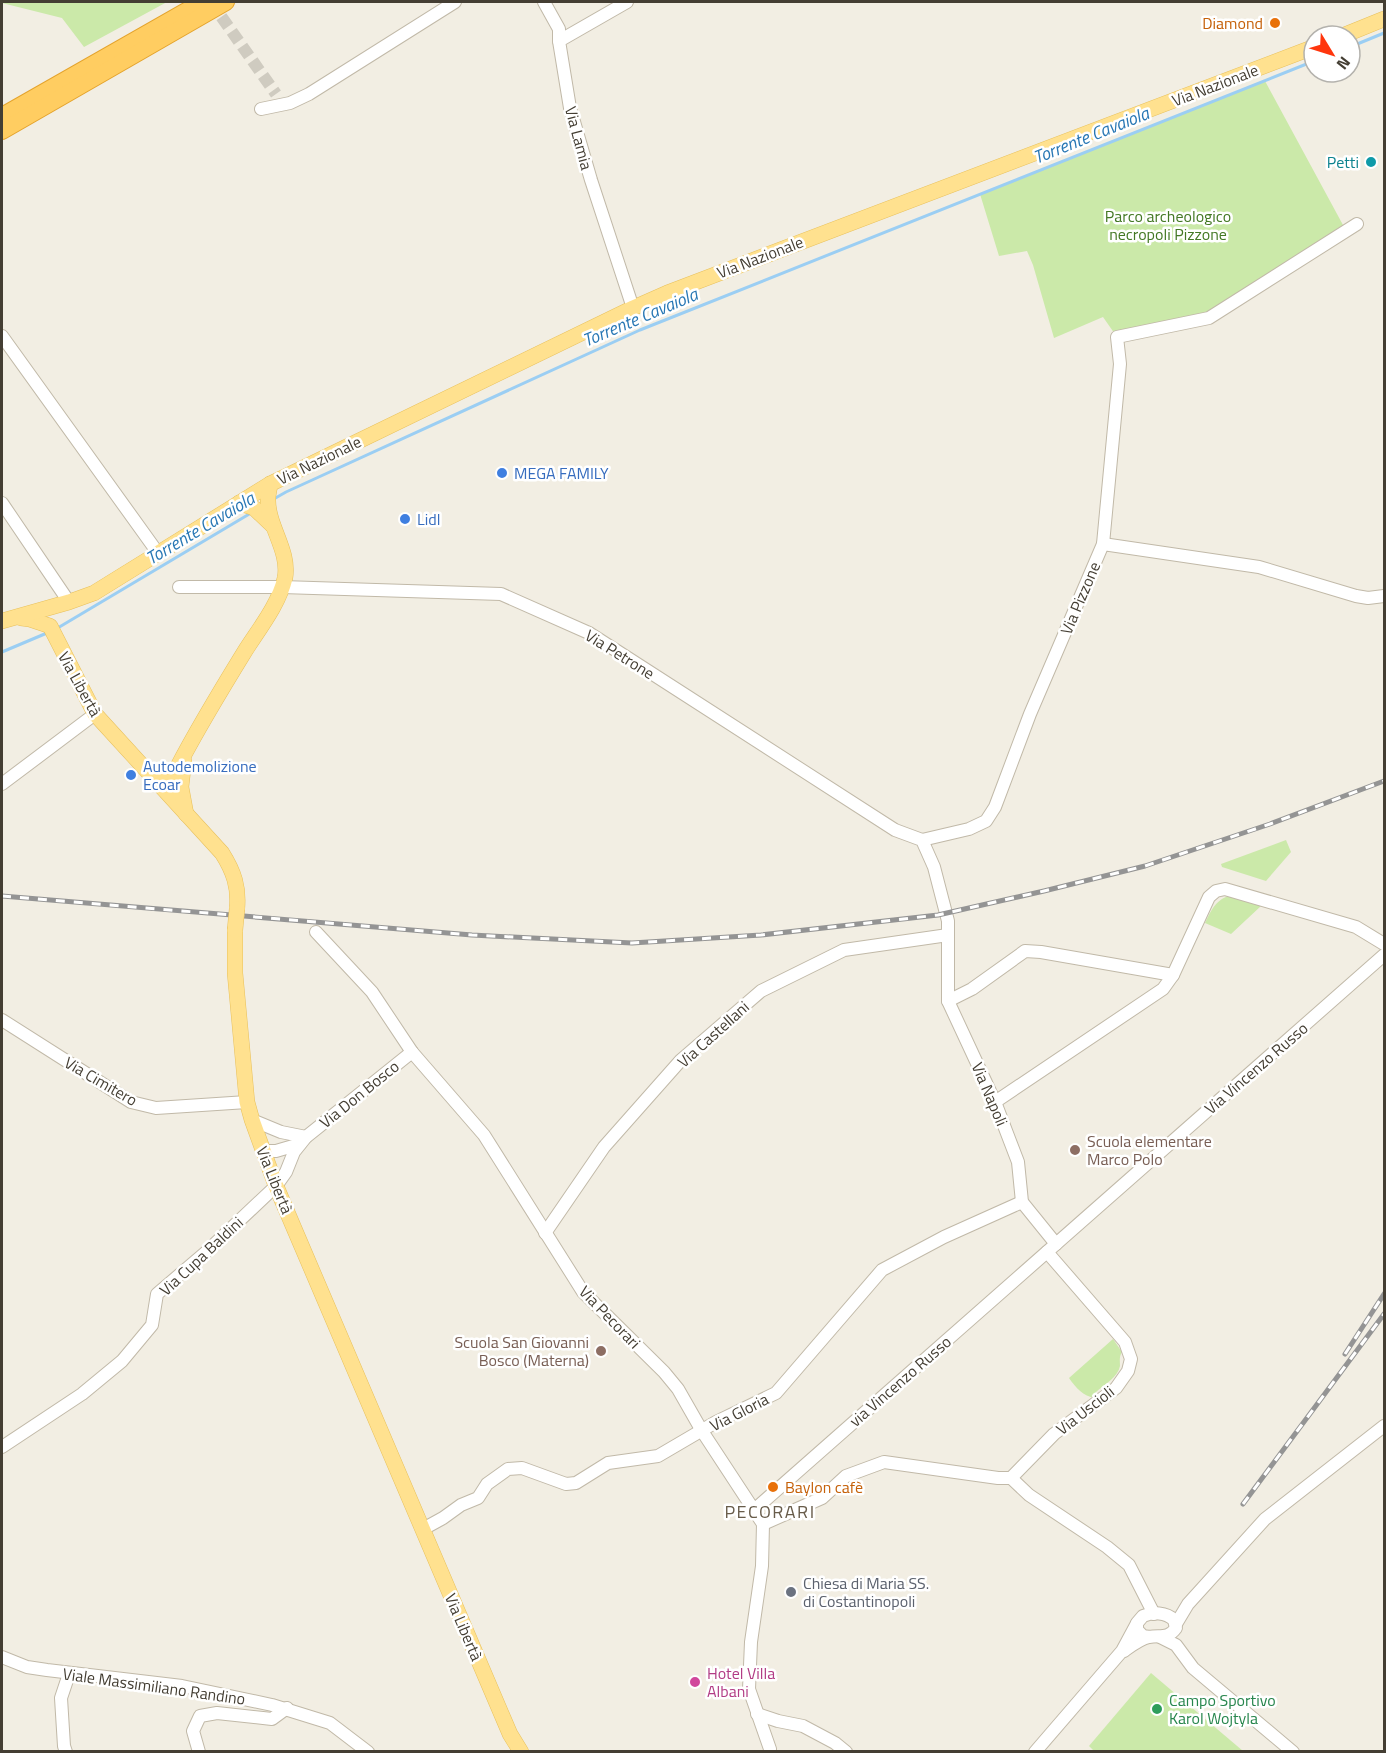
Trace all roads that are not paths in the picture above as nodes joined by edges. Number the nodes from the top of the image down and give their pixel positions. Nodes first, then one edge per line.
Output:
1 (201, 2) edge
2 (226, 2) edge
3 (455, 2) edge
4 (544, 2) edge
5 (627, 2) edge
6 (1384, 19) edge
7 (1362, 28) edge
8 (559, 41) junction
9 (1302, 52) edge
10 (276, 94) tunnel mouth
11 (290, 103) junction
12 (261, 109) dead end
13 (2, 116) edge
14 (2, 131) edge
15 (1357, 224) dead end
16 (633, 308) junction
17 (2, 336) edge
18 (270, 484) junction
19 (2, 503) edge
20 (239, 503) junction
21 (275, 528) junction
22 (1103, 544) junction
23 (158, 553) junction
24 (283, 582) junction
25 (179, 587) dead end
26 (1384, 596) edge
27 (69, 602) junction
28 (7, 619) edge
29 (50, 626) junction
30 (95, 714) junction
31 (187, 748) junction
32 (153, 777) junction
33 (2, 784) edge
34 (186, 814) junction
35 (922, 840) junction
36 (316, 932) dead end
37 (948, 935) junction
38 (1384, 944) edge
39 (1384, 956) edge
40 (1173, 975) junction
41 (948, 1001) junction
42 (2, 1020) edge
43 (412, 1052) junction
44 (247, 1102) junction
45 (995, 1102) junction
46 (252, 1120) junction
47 (300, 1138) junction
48 (263, 1151) junction
49 (276, 1186) junction
50 (1022, 1202) junction
51 (545, 1233) junction
52 (1052, 1248) junction
53 (1384, 1426) edge
54 (702, 1431) junction
55 (2, 1447) edge
56 (1011, 1478) junction
57 (754, 1510) junction
58 (763, 1524) junction
59 (423, 1529) junction
60 (1188, 1604) junction
61 (1160, 1614) junction
62 (1136, 1626) junction
63 (1176, 1626) junction
64 (1155, 1637) junction
65 (1176, 1645) junction
66 (1122, 1651) junction
67 (2, 1657) edge
68 (69, 1674) junction
69 (287, 1708) junction
70 (757, 1714) junction
71 (769, 1751) edge
72 (66, 1752) edge
73 (199, 1752) edge
74 (368, 1752) edge
75 (521, 1752) edge
76 (846, 1752) edge
77 (1035, 1752) edge
78 (1293, 1752) edge

1 - 13 highway
2 - 14 highway
3 - 11 street
4 - 8 street, Via Lamia
5 - 8 street
6 - 7 main road
8 - 16 street, Via Lamia
9 - 16 main road, Via Nazionale
10 - 11 street
11 - 12 street
15 - 22 street
16 - 18 main road, Via Nazionale
17 - 23 street
18 - 20 main road, Via Nazionale
18 - 21 main road
19 - 27 street
20 - 21 main road
20 - 23 main road, Via Nazionale
21 - 24 main road
22 - 26 street, Via Pizzone
22 - 35 street, Via Pizzone
23 - 27 main road, Via Nazionale
24 - 25 street, Via Petrone
24 - 31 main road
24 - 35 street, Via Petrone
27 - 28 main road, Via Nazionale
27 - 29 main road
28 - 29 main road
29 - 30 main road, Via Libertà
30 - 32 main road, Via Libertà
30 - 33 street
31 - 32 main road
31 - 34 main road
32 - 34 main road, Via Libertà
34 - 44 main road, Via Libertà, bridge
35 - 37 street
36 - 43 street, Via Pecorari
37 - 41 street, Via Napoli
37 - 51 street, Via Castellani
38 - 40 street
39 - 52 street, Via Vincenzo Russo
40 - 41 street
40 - 45 street
41 - 45 street, Via Napoli
42 - 44 street, Via Cimitero
43 - 47 street, Via Don Bosco
43 - 51 street, Via Pecorari
44 - 46 main road, Via Libertà
45 - 50 street, Via Napoli
46 - 47 street
46 - 48 main road, Via Libertà
47 - 48 street, Via Don Bosco
47 - 49 street, Via Don Bosco
48 - 49 main road, Via Libertà
49 - 55 street, Via Cupa Baldini
49 - 59 main road, Via Libertà
50 - 52 street
50 - 54 street, Via Gloria
51 - 54 street, Via Pecorari
52 - 56 street, Via Uscioli
52 - 57 street, via Vincenzo Russo
53 - 60 street
54 - 57 street, Via Pecorari
54 - 59 street, Via Gloria
56 - 58 street
56 - 61 street
57 - 58 street, Via Pecorari
58 - 70 street
59 - 75 main road, Via Libertà
60 - 61 street
60 - 63 street
61 - 62 street
61 - 63 street
62 - 64 street
62 - 66 street
63 - 64 street
63 - 65 street
64 - 65 street
64 - 66 street
65 - 78 street
66 - 77 street
67 - 68 street, Viale Massimiliano Randino
68 - 69 street, Viale Massimiliano Randino
68 - 72 street
69 - 73 street
69 - 74 street, Viale Massimiliano Randino
70 - 71 street
70 - 76 street

